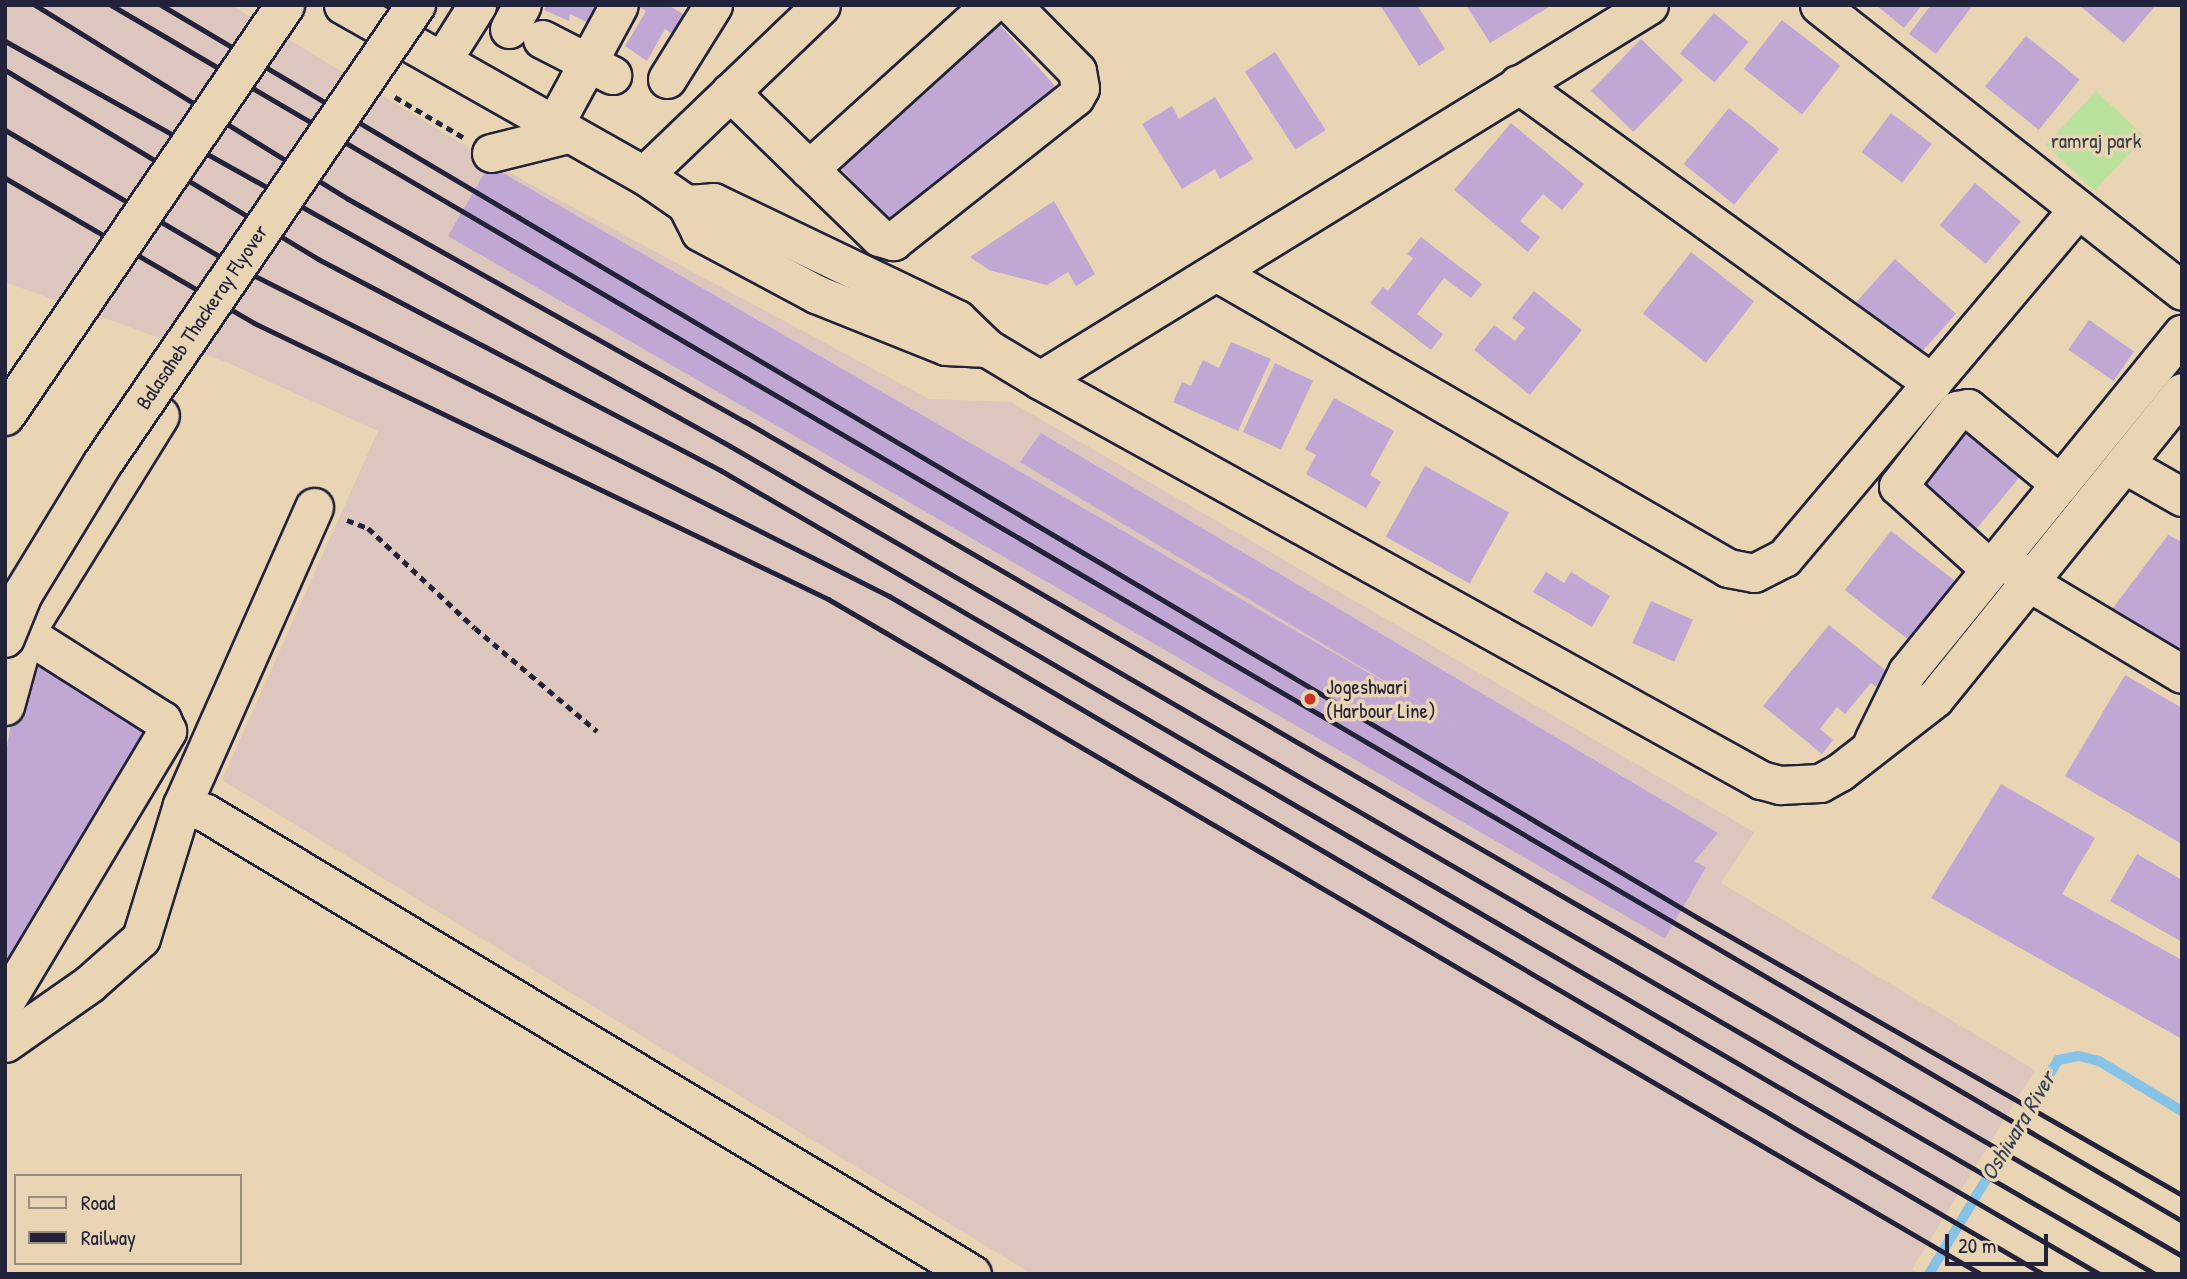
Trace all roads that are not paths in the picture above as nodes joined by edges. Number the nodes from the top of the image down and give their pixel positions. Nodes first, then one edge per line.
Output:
1 (285, 5) edge
2 (343, 5) edge
3 (416, 5) edge
4 (477, 5) edge
5 (619, 5) edge
6 (713, 5) edge
7 (821, 5) edge
8 (990, 5) edge
9 (1012, 5) edge
10 (1649, 5) edge
11 (1819, 5) edge
12 (524, 25) edge
13 (443, 59) junction
14 (600, 69) junction
15 (667, 79) dead end
16 (1518, 84) junction
17 (730, 92) junction
18 (561, 130) junction
19 (491, 153) road end
20 (809, 169) junction
21 (644, 176) junction
22 (2078, 209) junction
23 (1216, 272) junction
24 (2182, 290) edge
25 (2182, 334) edge
26 (1040, 380) junction
27 (1932, 383) junction
28 (2182, 392) edge
29 (160, 415) dead end
30 (5, 416) edge
31 (2124, 464) junction
32 (2060, 484) junction
33 (2182, 497) edge
34 (314, 507) road end
35 (1995, 563) junction
36 (2028, 581) junction
37 (15, 636) edge
38 (2182, 674) edge
39 (5, 706) edge
40 (1870, 749) junction
41 (182, 805) junction
42 (5, 1002) edge
43 (5, 1043) edge
44 (972, 1274) edge

1 - 30 main road, bridge
2 - 13 street
3 - 37 main road, Balasaheb Thackeray Flyover, bridge
4 - 13 street
5 - 14 street
6 - 15 street
7 - 17 street
8 - 20 street
9 - 20 street
10 - 16 street
11 - 22 street
12 - 14 street
13 - 18 street
14 - 18 street
16 - 23 street
16 - 27 street
17 - 20 street
17 - 21 street
18 - 19 street
18 - 21 street
21 - 26 street
22 - 24 street
22 - 27 street
23 - 26 street
23 - 27 street
25 - 32 street
26 - 40 street
28 - 31 street
29 - 37 street
31 - 33 street
31 - 36 street
32 - 35 street
32 - 35 street
34 - 41 street
35 - 36 street
35 - 40 street
36 - 38 street
36 - 40 street
37 - 39 street
37 - 42 street
41 - 43 street
41 - 44 street

